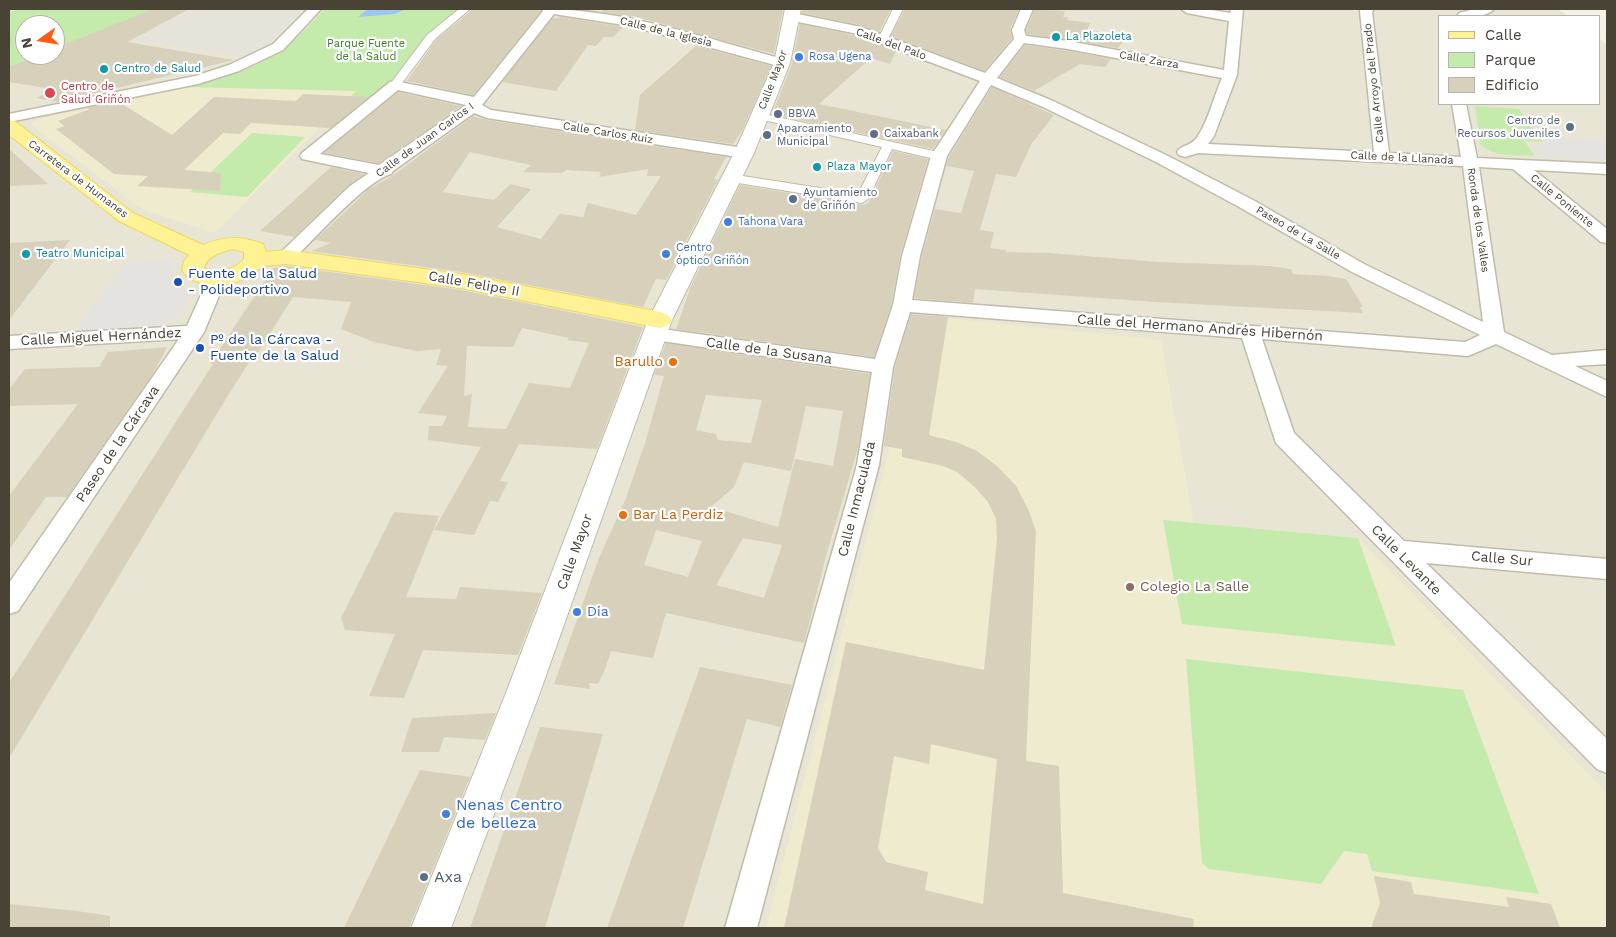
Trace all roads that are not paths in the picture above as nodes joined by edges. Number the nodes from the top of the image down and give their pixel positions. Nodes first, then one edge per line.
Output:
1 (315, 9) edge
2 (465, 9) edge
3 (549, 9) edge
4 (898, 9) edge
5 (1027, 9) edge
6 (1187, 9) edge
7 (1368, 9) edge
8 (1488, 9) edge
9 (588, 12) edge
10 (793, 13) edge
11 (1237, 14) edge
12 (1467, 15) edge
13 (1019, 34) junction
14 (882, 41) junction
15 (782, 63) junction
16 (1230, 75) junction
17 (988, 79) junction
18 (395, 85) junction
19 (1459, 105) edge
20 (474, 106) junction
21 (9, 118) edge
22 (758, 118) junction
23 (9, 126) edge
24 (889, 144) junction
25 (1197, 148) junction
26 (744, 153) junction
27 (939, 156) junction
28 (1382, 157) junction
29 (1162, 159) junction
30 (1470, 161) junction
31 (1517, 164) junction
32 (1607, 169) edge
33 (385, 171) junction
34 (730, 179) junction
35 (1607, 238) edge
36 (203, 253) junction
37 (286, 257) junction
38 (255, 260) junction
39 (217, 279) junction
40 (902, 305) junction
41 (658, 327) junction
42 (194, 332) junction
43 (1250, 332) junction
44 (1495, 336) junction
45 (11, 345) edge
46 (1607, 357) edge
47 (1550, 362) junction
48 (883, 367) junction
49 (1607, 390) edge
50 (1396, 550) junction
51 (1607, 569) edge
52 (9, 602) edge
53 (1607, 759) edge
54 (431, 928) edge
55 (741, 928) edge

1 - 21 street
2 - 18 street
3 - 9 street, Calle de la Iglesia
3 - 20 street, Calle de Juan Carlos I
4 - 14 street
5 - 13 street, Calle Inmaculada
6 - 11 street
7 - 28 street, Calle Arroyo del Prado
8 - 12 street
9 - 15 street, Calle de la Iglesia
10 - 14 street, Calle del Palo
10 - 15 street, Calle Mayor
11 - 16 street
13 - 16 street, Calle Zarza
13 - 17 street, Calle Inmaculada
14 - 17 street, Calle del Palo
15 - 22 street, Calle Mayor
16 - 25 street
17 - 27 street, Calle Inmaculada
17 - 29 street, Paseo de La Salle
18 - 20 street, Calle Carlos Ruiz
18 - 33 street
19 - 30 street, Ronda de los Valles
20 - 26 street, Calle Carlos Ruiz
20 - 33 street, Calle de Juan Carlos I
22 - 24 street
22 - 26 street, Calle Mayor
23 - 36 main road, Carretera de Humanes
24 - 27 street
24 - 34 street
25 - 28 street, Calle de la Llanada
25 - 29 street
26 - 34 street, Calle Mayor
27 - 40 street, Calle Inmaculada
28 - 30 street, Calle de la Llanada
29 - 44 street, Paseo de La Salle
30 - 31 street, Calle de la Llanada
30 - 44 street, Ronda de los Valles
31 - 32 street, Calle de la Llanada
31 - 35 street, Calle Poniente
33 - 37 street, Calle de Juan Carlos I
34 - 41 street, Calle Mayor
36 - 38 main road
36 - 39 main road
37 - 38 main road, Calle Felipe II
37 - 41 main road, Calle Felipe II
38 - 39 main road
39 - 42 street, Paseo de la Cárcava
40 - 43 street, Calle del Hermano Andrés Hibernón
40 - 48 street, Calle Inmaculada
41 - 48 street, Calle de la Susana
41 - 54 street, Calle Mayor
42 - 45 street, Calle Miguel Hernández
42 - 52 street, Paseo de la Cárcava
43 - 44 street, Calle del Hermano Andrés Hibernón
43 - 50 street, Calle Levante
44 - 47 street, Paseo de La Salle
46 - 47 street
47 - 49 street, Paseo de La Salle
48 - 55 street, Calle Inmaculada
50 - 51 street, Calle Sur
50 - 53 street, Calle Levante

